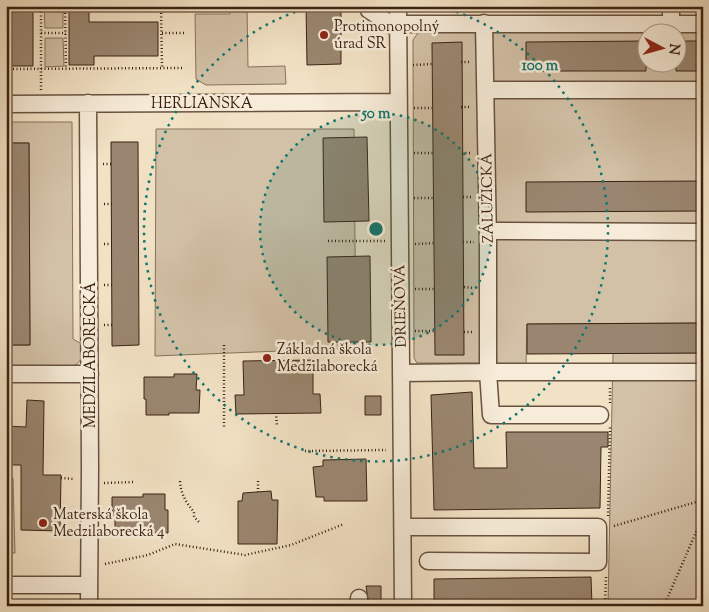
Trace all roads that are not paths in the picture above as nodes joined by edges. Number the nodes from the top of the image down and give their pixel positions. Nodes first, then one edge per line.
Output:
1 (369, 6) edge
2 (398, 6) edge
3 (671, 6) edge
4 (671, 22) edge
5 (484, 23) junction
6 (703, 24) edge
7 (636, 25) edge
8 (686, 25) edge
9 (398, 27) junction
10 (486, 90) junction
11 (703, 90) edge
12 (88, 103) junction
13 (6, 104) edge
14 (405, 105) junction
15 (488, 231) junction
16 (703, 232) edge
17 (488, 372) junction
18 (701, 372) edge
19 (401, 373) junction
20 (6, 374) edge
21 (90, 374) junction
22 (606, 414) road end
23 (403, 527) junction
24 (428, 561) dead end
25 (6, 585) edge
26 (88, 585) junction
27 (89, 606) edge
28 (403, 606) edge

1 - 9 street
2 - 9 street, DRIEŇOVÁ
3 - 4 street
5 - 7 street
5 - 9 street
5 - 10 street, ZÁLUŽICKÁ
6 - 8 street
9 - 14 street, DRIEŇOVÁ
10 - 11 street
10 - 15 street, ZÁLUŽICKÁ
12 - 13 street, HERLIANSKA
12 - 14 street, HERLIANSKA
12 - 21 street, MEDZILABORECKÁ
14 - 19 street, DRIEŇOVÁ
15 - 16 street
15 - 17 street, ZÁLUŽICKÁ
17 - 18 street
17 - 19 street
17 - 22 street, ZÁLUŽICKÁ
19 - 23 street, DRIEŇOVÁ
20 - 21 street
21 - 26 street, MEDZILABORECKÁ
23 - 24 street
23 - 28 street, DRIEŇOVÁ
25 - 26 street
26 - 27 street, MEDZILABORECKÁ

